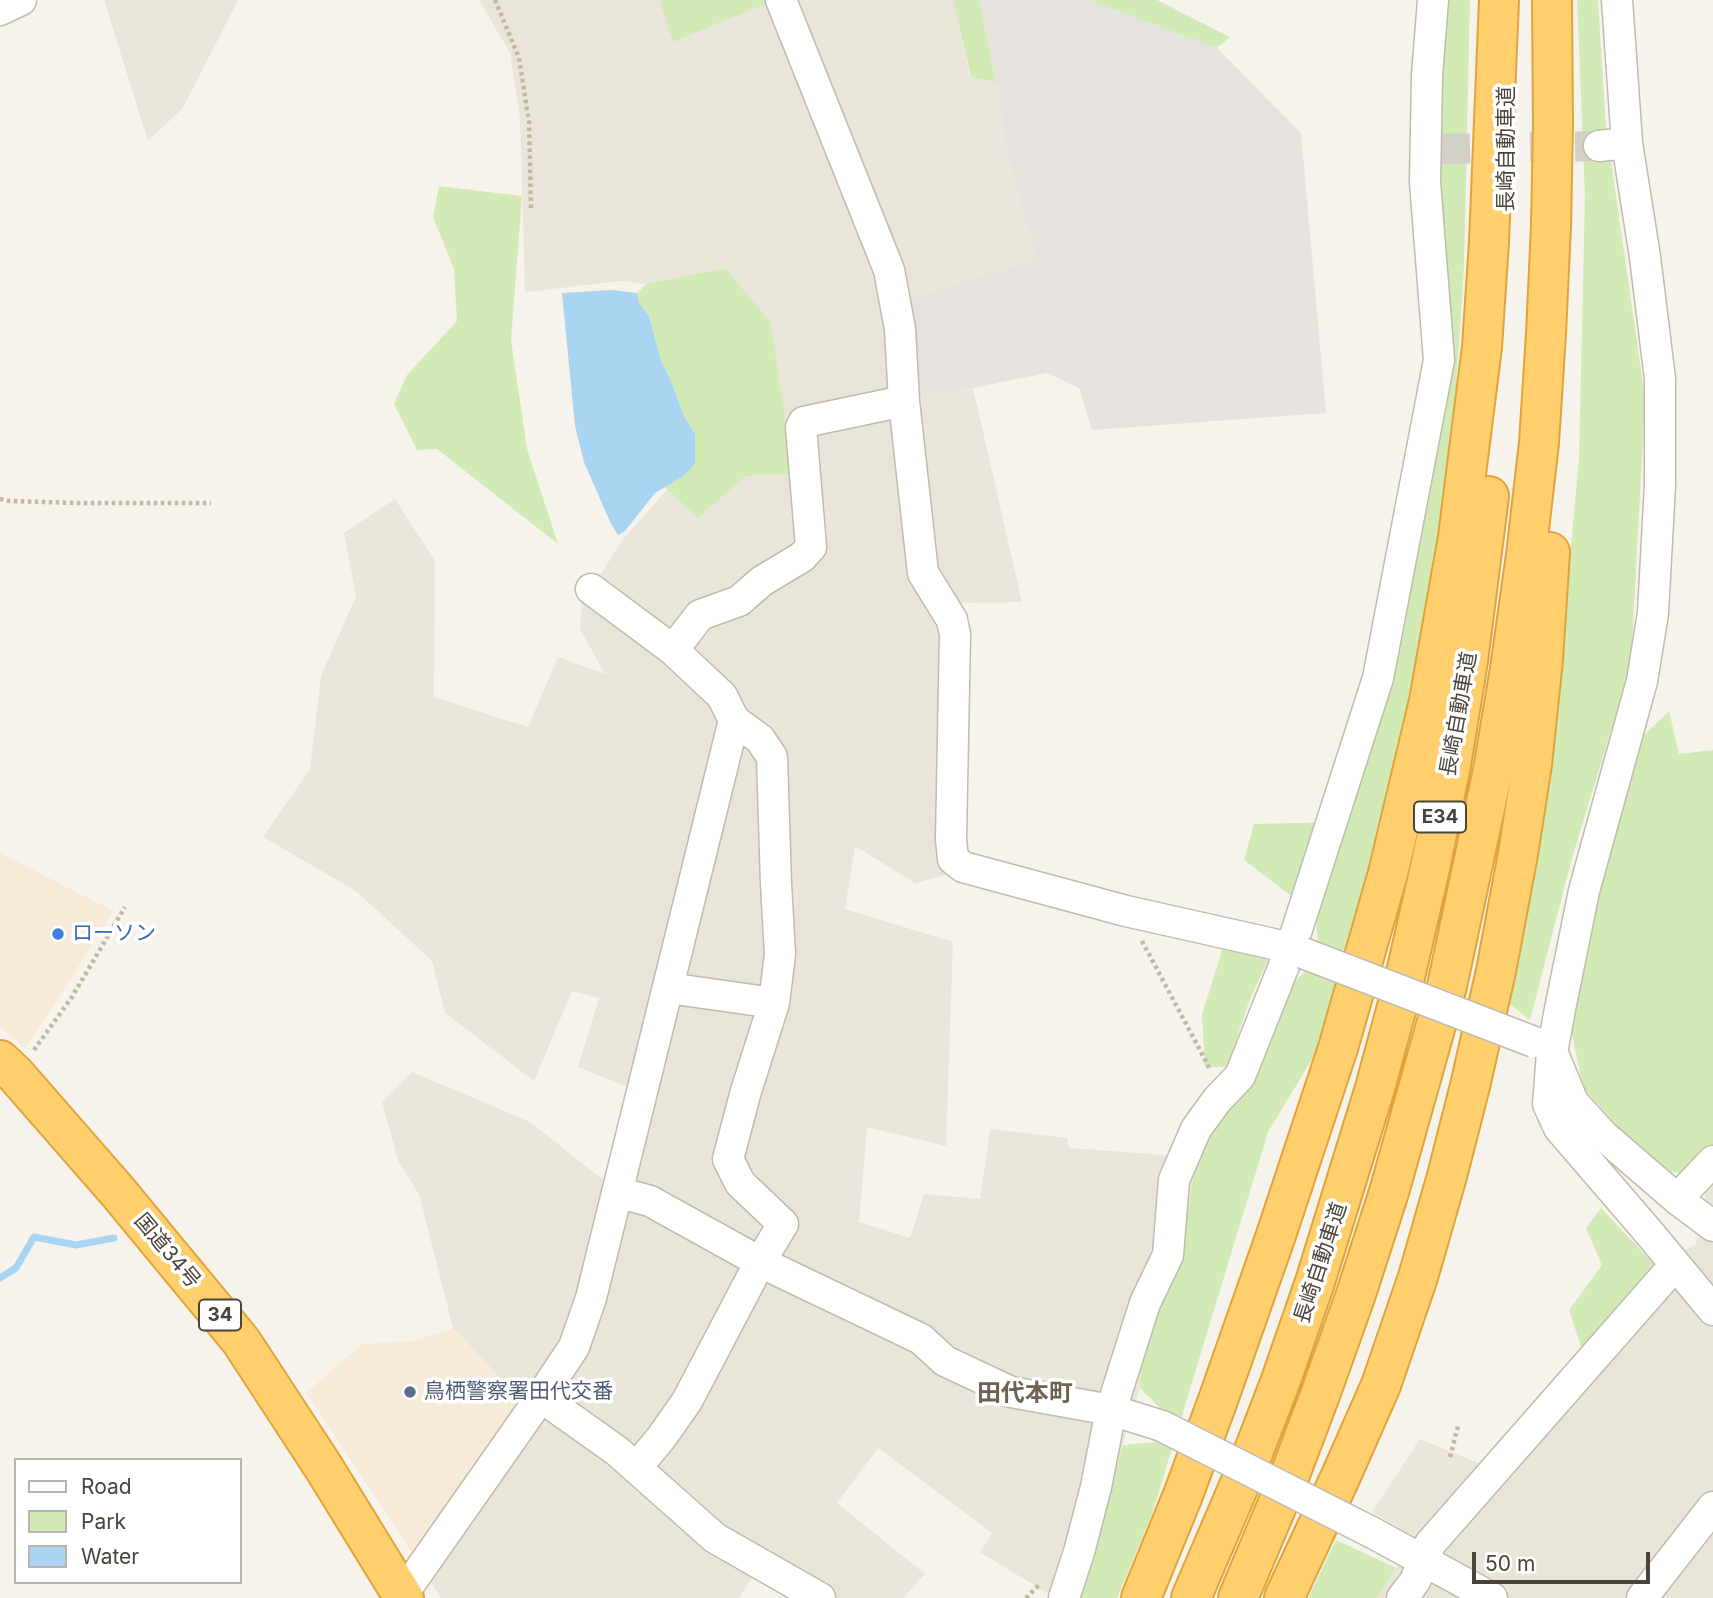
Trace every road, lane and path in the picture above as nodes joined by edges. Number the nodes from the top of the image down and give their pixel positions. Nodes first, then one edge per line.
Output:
1 (21, 0) edge
2 (495, 0) edge
3 (781, 0) edge
4 (1433, 0) edge
5 (1499, 0) edge
6 (1507, 0) edge
7 (1617, 0) edge
8 (1553, 7) edge
9 (0, 10) edge
10 (531, 208) dead end
11 (904, 401) junction
12 (0, 499) edge
13 (211, 503) dead end
14 (591, 589) dead end
15 (673, 650) junction
16 (734, 720) junction
17 (125, 907) dead end
18 (1126, 911) junction
19 (1297, 951) junction
20 (668, 988) junction
21 (774, 1003) junction
22 (1543, 1048) junction
23 (7, 1067) edge
24 (1217, 1100) junction
25 (1713, 1161) edge
26 (617, 1192) junction
27 (1677, 1199) junction
28 (1713, 1226) edge
29 (760, 1262) junction
30 (1675, 1265) junction
31 (1713, 1310) edge
32 (541, 1398) junction
33 (1111, 1410) junction
34 (1458, 1426) dead end
35 (1450, 1457) dead end
36 (636, 1468) junction
37 (1713, 1507) edge
38 (1422, 1561) junction
39 (402, 1597) edge
40 (820, 1598) edge
41 (1064, 1598) edge
42 (1142, 1598) edge
43 (1191, 1598) edge
44 (1238, 1598) edge
45 (1284, 1598) edge
46 (1402, 1598) edge
47 (1492, 1598) edge
48 (1642, 1598) edge

1 - 9 street
2 - 10 path
3 - 11 street
4 - 19 street
5 - 42 highway
6 - 43 highway, 長崎自動車道 / E34
7 - 22 street
8 - 44 highway, 長崎自動車道 / E34
8 - 45 highway
11 - 15 street
11 - 18 street
12 - 13 path
14 - 15 street
15 - 16 street
16 - 20 street
16 - 21 street
17 - 23 path
18 - 19 street
18 - 24 path
19 - 22 street, bridge
19 - 24 street
20 - 21 street
20 - 26 street
21 - 29 street
22 - 27 street
22 - 30 street
23 - 39 highway, 国道34号 / 34
24 - 33 street
25 - 27 street
26 - 29 street
26 - 32 street
27 - 28 street
29 - 33 street
29 - 36 street
30 - 31 street
30 - 38 street
32 - 36 street
32 - 39 street
33 - 38 street, bridge
33 - 41 street
34 - 35 path
36 - 40 street
37 - 48 street
38 - 46 street
38 - 47 street

